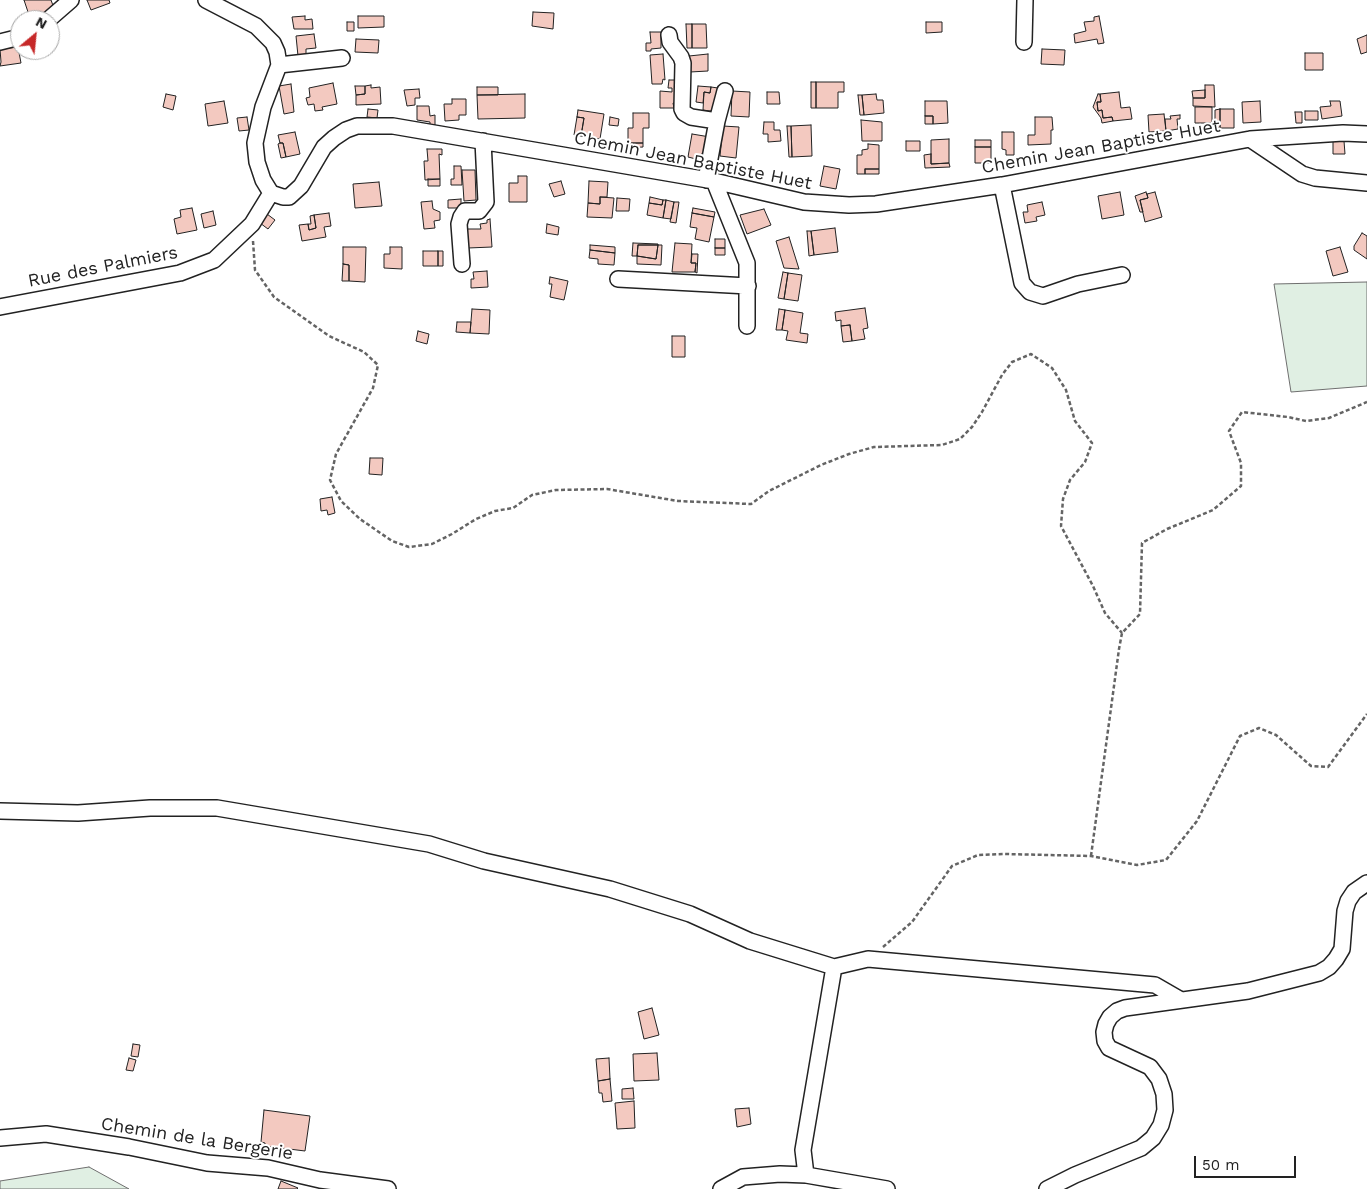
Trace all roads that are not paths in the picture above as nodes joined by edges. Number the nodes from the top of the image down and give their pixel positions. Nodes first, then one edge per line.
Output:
1 (71, 0) edge
2 (206, 0) edge
3 (1025, 0) edge
4 (60, 10) edge
5 (669, 35) dead end
6 (1024, 42) dead end
7 (342, 58) dead end
8 (279, 65) junction
9 (725, 91) dead end
10 (718, 121) junction
11 (1367, 134) edge
12 (1250, 139) junction
13 (483, 141) junction
14 (710, 181) junction
15 (1367, 183) edge
16 (1002, 185) junction
17 (271, 193) junction
18 (462, 264) dead end
19 (1122, 275) dead end
20 (618, 280) dead end
21 (748, 286) junction
22 (0, 307) edge
23 (747, 326) dead end
24 (0, 811) edge
25 (1367, 883) edge
26 (834, 967) junction
27 (1181, 1000) junction
28 (0, 1138) edge
29 (806, 1175) junction
30 (388, 1189) edge
31 (721, 1189) edge
32 (887, 1189) edge
33 (1047, 1189) edge

1 - 4 street
2 - 8 street
3 - 6 street
5 - 10 street
7 - 8 street
8 - 17 street
9 - 10 street
10 - 14 street
11 - 12 street, Chemin Jean Baptiste Huet
12 - 15 street
12 - 16 street, Chemin Jean Baptiste Huet
13 - 14 street, Chemin Jean Baptiste Huet
13 - 17 street, Chemin Jean Baptiste Huet
13 - 18 street
14 - 16 street, Chemin Jean Baptiste Huet
14 - 21 street
16 - 19 street
17 - 22 street, Rue des Palmiers
20 - 21 street
21 - 23 street
24 - 26 street
25 - 27 street
26 - 27 street
26 - 29 street
27 - 33 street
28 - 30 street, Chemin de la Bergerie
29 - 31 street
29 - 32 street

